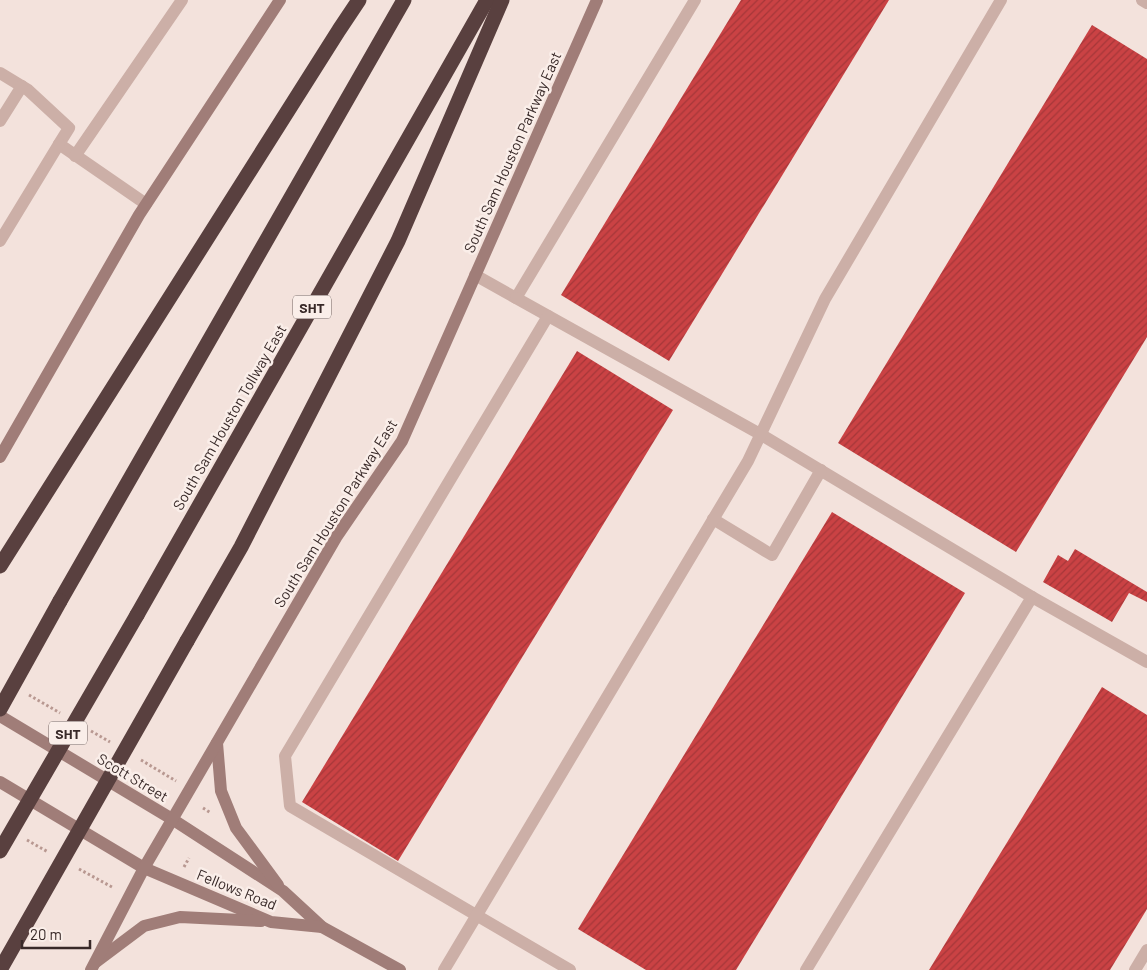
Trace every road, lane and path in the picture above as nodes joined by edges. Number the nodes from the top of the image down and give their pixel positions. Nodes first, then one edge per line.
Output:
1 (182, 0) edge
2 (280, 0) edge
3 (359, 0) edge
4 (404, 0) edge
5 (487, 0) edge
6 (502, 0) edge
7 (596, 0) edge
8 (695, 0) edge
9 (1001, 0) edge
10 (1142, 0) edge
11 (1147, 3) edge
12 (0, 73) edge
13 (22, 86) junction
14 (0, 121) edge
15 (59, 144) junction
16 (75, 156) junction
17 (146, 204) junction
18 (0, 241) edge
19 (475, 275) junction
20 (516, 298) junction
21 (548, 316) junction
22 (760, 434) junction
23 (0, 457) edge
24 (822, 470) junction
25 (713, 519) junction
26 (1, 564) edge
27 (1032, 597) junction
28 (1147, 662) edge
29 (0, 709) edge
30 (0, 716) edge
31 (217, 743) junction
32 (0, 782) edge
33 (172, 819) junction
34 (0, 851) edge
35 (144, 868) junction
36 (283, 891) junction
37 (476, 916) junction
38 (271, 922) junction
39 (322, 927) junction
40 (1147, 950) edge
41 (92, 967) edge
42 (0, 970) edge
43 (400, 970) edge
44 (444, 970) edge
45 (570, 970) edge
46 (806, 970) edge
47 (1135, 970) edge

1 - 16 lane
2 - 17 main road
3 - 26 highway
4 - 29 highway, bridge
5 - 34 highway, South Sam Houston Tollway East / SHT, bridge
6 - 42 highway, bridge
7 - 19 main road, South Sam Houston Parkway East
8 - 20 lane
9 - 22 lane
10 - 11 lane
12 - 13 lane
13 - 14 lane
13 - 15 lane
15 - 16 lane
15 - 18 lane
16 - 17 lane
17 - 23 main road
19 - 20 lane
19 - 31 main road, South Sam Houston Parkway East
20 - 21 lane
21 - 22 lane
21 - 37 lane
22 - 24 lane
22 - 25 lane
24 - 25 lane
24 - 27 lane
25 - 37 lane
27 - 28 lane
27 - 46 lane
30 - 33 main road, Scott Street
31 - 33 main road, South Sam Houston Parkway East
31 - 36 main road
32 - 35 main road
33 - 35 main road, South Sam Houston Parkway East
33 - 36 main road, Fellows Road
35 - 38 main road, Fellows Road
35 - 41 main road, South Sam Houston Parkway East
36 - 39 main road, Fellows Road
37 - 44 lane
37 - 45 lane
38 - 39 main road, Fellows Road
38 - 41 main road
39 - 43 main road, Fellows Road
40 - 47 lane

